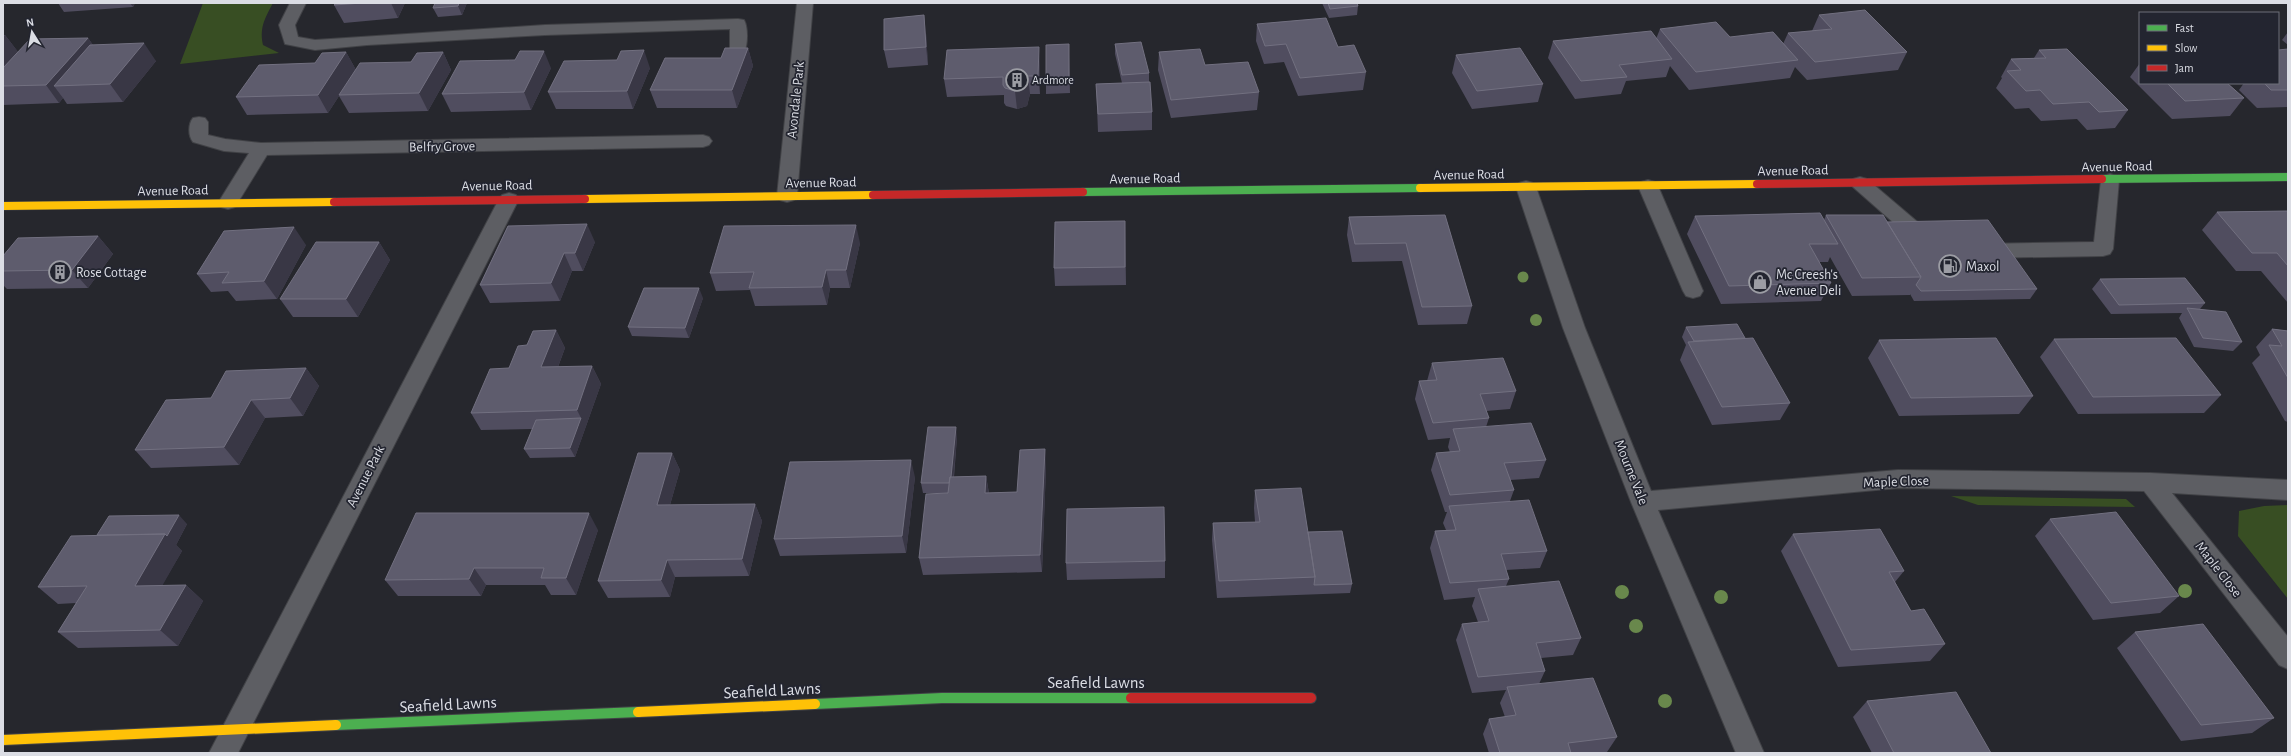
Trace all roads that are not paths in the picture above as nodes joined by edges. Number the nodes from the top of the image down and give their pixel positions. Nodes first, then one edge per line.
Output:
1 (298, 3) edge
2 (805, 3) edge
3 (738, 48) edge
4 (199, 122) dead end
5 (703, 141) dead end
6 (261, 149) junction
7 (2288, 177) edge
8 (2110, 180) junction
9 (1860, 183) junction
10 (1648, 186) junction
11 (1526, 187) junction
12 (787, 196) junction
13 (509, 199) junction
14 (228, 203) junction
15 (3, 206) edge
16 (1963, 251) edge
17 (1939, 252) edge
18 (1693, 291) dead end
19 (2150, 482) junction
20 (2288, 490) edge
21 (1643, 502) junction
22 (2288, 657) edge
23 (1311, 698) dead end
24 (234, 730) junction
25 (3, 740) edge
26 (223, 753) edge
27 (1750, 753) edge

1 - 3 street
2 - 12 street, Avondale Park
4 - 6 street, Belfry Grove
5 - 6 street, Belfry Grove
6 - 14 street
7 - 8 main road, Avenue Road
8 - 9 main road, Avenue Road
8 - 16 street
9 - 10 main road, Avenue Road
9 - 17 street
10 - 11 main road, Avenue Road
10 - 18 street
11 - 12 main road, Avenue Road
11 - 21 street, Mourne Vale
12 - 13 main road, Avenue Road
13 - 14 main road, Avenue Road
13 - 24 street, Avenue Park
14 - 15 main road, Avenue Road
19 - 20 street, Maple Close
19 - 21 street, Maple Close
19 - 22 street, Maple Close
21 - 27 street, Mourne Vale
23 - 24 main road, Seafield Lawns
24 - 25 main road, Seafield Lawns
24 - 26 street, Avenue Park

